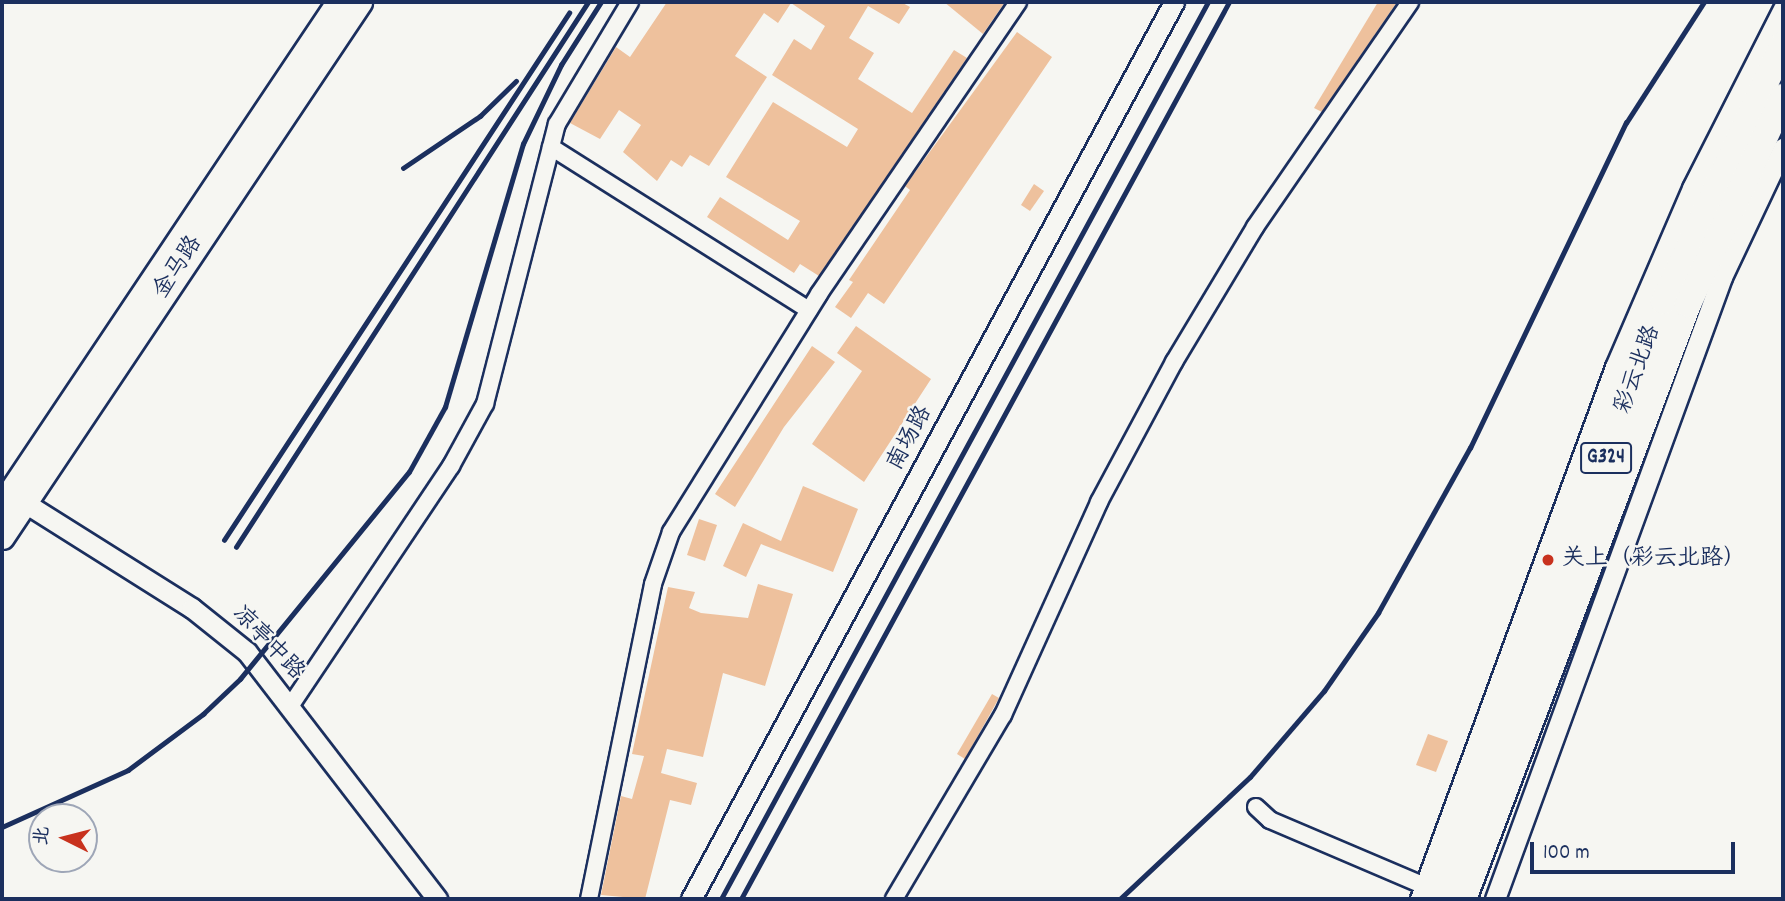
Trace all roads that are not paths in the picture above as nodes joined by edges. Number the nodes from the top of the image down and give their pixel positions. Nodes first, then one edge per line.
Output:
1 (338, 2) edge
2 (360, 2) edge
3 (630, 2) edge
4 (1018, 2) edge
5 (1174, 2) edge
6 (1410, 2) edge
7 (1783, 9) edge
8 (1783, 46) edge
9 (1783, 97) edge
10 (551, 147) junction
11 (1783, 148) edge
12 (809, 310) junction
13 (10, 497) edge
14 (2, 537) edge
15 (291, 705) junction
16 (1256, 807) dead end
17 (1481, 854) junction
18 (1433, 892) edge
19 (437, 899) edge
20 (589, 899) edge
21 (691, 899) edge
22 (894, 899) edge
23 (1464, 899) edge
24 (1476, 899) edge
25 (1494, 899) edge

1 - 13 main road, 金马路
2 - 13 main road, 金马路
3 - 10 street
4 - 12 street
5 - 21 street, 南场路
6 - 22 street
7 - 18 street
8 - 18 highway, 彩云北路 / G324
9 - 17 highway, 彩云北路 / G324
10 - 12 street
10 - 15 street
11 - 25 street
12 - 20 street
13 - 14 main road, 金马路
13 - 15 street, 凉亭中路
15 - 19 street, 凉亭中路
16 - 18 street
17 - 23 highway, 彩云北路
17 - 24 highway

